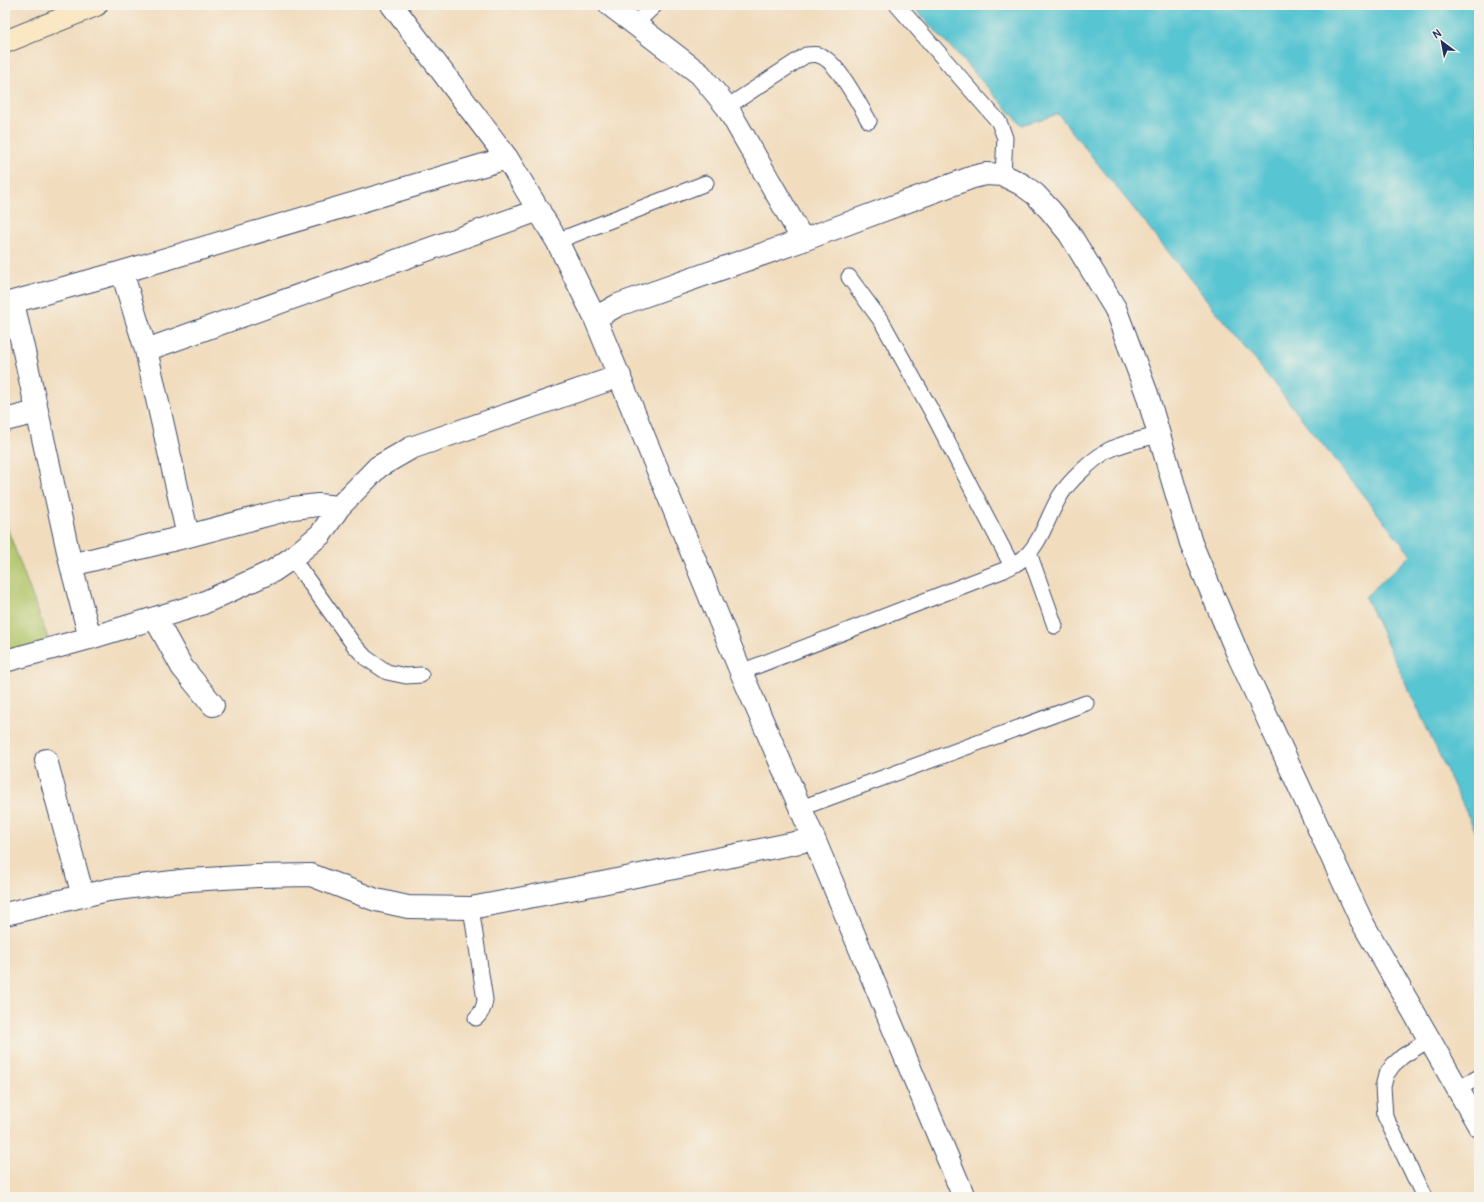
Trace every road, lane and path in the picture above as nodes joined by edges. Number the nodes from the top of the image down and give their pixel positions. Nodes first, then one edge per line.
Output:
1 (96, 5) edge
2 (392, 5) edge
3 (610, 5) edge
4 (654, 5) edge
5 (897, 5) edge
6 (635, 24) junction
7 (5, 42) edge
8 (727, 107) junction
9 (869, 121) dead end
10 (507, 158) junction
11 (1003, 175) junction
12 (706, 183) dead end
13 (539, 210) junction
14 (803, 240) junction
15 (557, 241) junction
16 (122, 272) junction
17 (849, 277) dead end
18 (9, 303) edge
19 (595, 318) junction
20 (146, 350) junction
21 (620, 376) junction
22 (37, 412) junction
23 (5, 420) edge
24 (1159, 435) junction
25 (339, 507) junction
26 (188, 536) junction
27 (1029, 553) junction
28 (292, 558) junction
29 (71, 565) junction
30 (1012, 566) junction
31 (155, 618) junction
32 (1055, 626) dead end
33 (90, 638) junction
34 (5, 661) edge
35 (741, 672) junction
36 (420, 675) dead end
37 (1086, 704) dead end
38 (213, 705) dead end
39 (46, 760) dead end
40 (801, 808) junction
41 (814, 839) junction
42 (83, 896) junction
43 (471, 908) junction
44 (5, 914) edge
45 (476, 1018) dead end
46 (1430, 1039) junction
47 (1479, 1077) edge
48 (1458, 1089) junction
49 (1479, 1126) edge
50 (964, 1197) edge
51 (1424, 1197) edge

1 - 7 street
2 - 10 street
3 - 6 street
4 - 6 lane
5 - 11 lane
6 - 8 street
8 - 9 lane
8 - 14 street
10 - 13 street
10 - 16 street
11 - 14 street
11 - 24 street
12 - 15 lane
13 - 15 street
13 - 20 street
14 - 19 street
15 - 19 street
16 - 18 street
16 - 20 street
17 - 30 lane
18 - 22 street
19 - 21 street
20 - 26 street
21 - 25 street
21 - 35 street
22 - 23 street
22 - 29 street
24 - 27 lane
24 - 46 street
25 - 26 street
25 - 28 street
26 - 29 street
27 - 30 lane
27 - 32 lane
28 - 31 street
28 - 36 lane
29 - 33 street
30 - 35 lane
31 - 33 street
31 - 38 street
33 - 34 street
35 - 40 street
37 - 40 lane
39 - 42 street
40 - 41 street
41 - 43 street
41 - 50 street
42 - 43 street
42 - 44 street
43 - 45 lane
46 - 48 street
46 - 51 lane
47 - 48 lane
48 - 49 street

